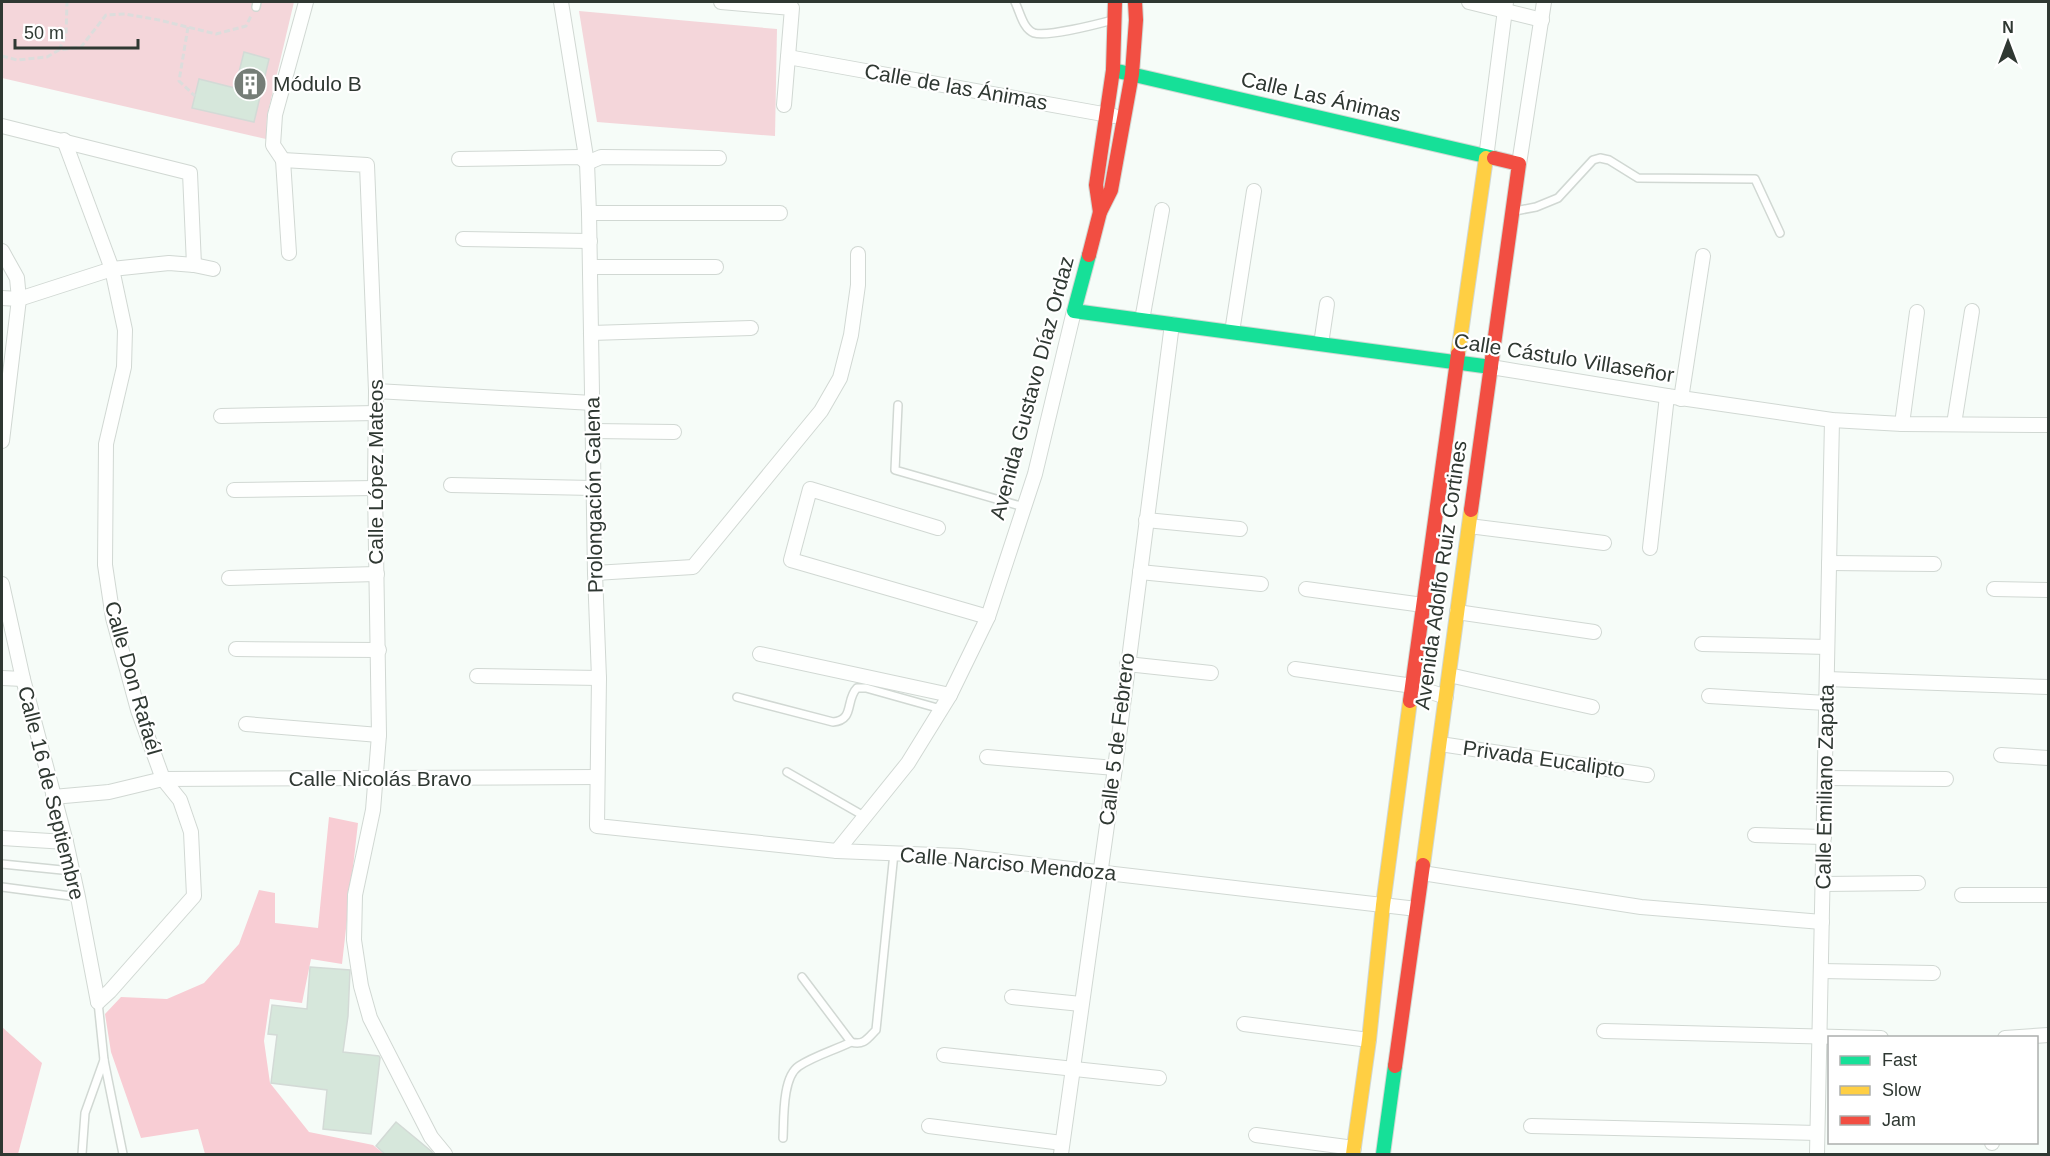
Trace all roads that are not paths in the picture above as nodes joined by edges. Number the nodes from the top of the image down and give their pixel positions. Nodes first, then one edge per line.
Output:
1 (306, 2) edge
2 (561, 2) edge
3 (721, 2) edge
4 (1015, 2) edge
5 (1115, 2) edge
6 (1135, 2) edge
7 (1468, 2) edge
8 (1544, 2) edge
9 (792, 5) edge
10 (1506, 6) edge
11 (1115, 20) junction
12 (1542, 20) junction
13 (788, 57) junction
14 (1113, 70) junction
15 (1132, 74) junction
16 (784, 105) dead end
17 (1107, 114) junction
18 (1125, 118) junction
19 (2, 126) edge
20 (64, 140) junction
21 (719, 158) dead end
22 (1486, 158) junction
23 (459, 159) dead end
24 (283, 160) junction
25 (587, 163) junction
26 (1519, 164) junction
27 (1254, 191) dead end
28 (1162, 210) dead end
29 (1512, 211) junction
30 (1100, 212) junction
31 (589, 213) junction
32 (780, 213) dead end
33 (1780, 233) dead end
34 (463, 239) dead end
35 (590, 241) junction
36 (2, 251) edge
37 (289, 253) dead end
38 (858, 254) dead end
39 (1703, 256) dead end
40 (194, 265) junction
41 (590, 267) junction
42 (716, 267) dead end
43 (112, 269) junction
44 (213, 269) dead end
45 (2, 298) edge
46 (19, 299) junction
47 (1327, 304) dead end
48 (1074, 311) junction
49 (1972, 311) dead end
50 (1917, 312) dead end
51 (1142, 320) junction
52 (1172, 324) junction
53 (751, 328) dead end
54 (1232, 332) junction
55 (591, 333) junction
56 (1321, 344) junction
57 (1457, 362) junction
58 (1491, 366) junction
59 (376, 391) junction
60 (4, 395) edge
61 (1667, 396) junction
62 (1682, 399) junction
63 (593, 403) junction
64 (898, 405) dead end
65 (376, 413) junction
66 (220, 416) dead end
67 (1832, 420) junction
68 (1902, 424) junction
69 (1954, 424) junction
70 (2049, 425) edge
71 (593, 431) junction
72 (674, 432) dead end
73 (2, 441) edge
74 (451, 485) dead end
75 (375, 488) junction
76 (593, 488) junction
77 (234, 490) dead end
78 (1024, 507) junction
79 (1146, 520) junction
80 (1469, 526) junction
81 (938, 528) dead end
82 (1240, 529) dead end
83 (1604, 543) dead end
84 (1650, 548) dead end
85 (1829, 562) junction
86 (1934, 564) dead end
87 (1140, 572) junction
88 (595, 573) junction
89 (377, 574) junction
90 (229, 578) dead end
91 (2, 584) edge
92 (1261, 584) dead end
93 (1306, 589) dead end
94 (1994, 589) dead end
95 (2049, 590) edge
96 (1423, 605) junction
97 (1457, 612) junction
98 (988, 616) junction
99 (1594, 632) dead end
100 (1702, 644) dead end
101 (1827, 647) junction
102 (236, 649) dead end
103 (379, 650) junction
104 (760, 654) dead end
105 (1127, 664) junction
106 (1295, 669) dead end
107 (1211, 673) dead end
108 (1449, 675) junction
109 (477, 676) dead end
110 (2, 678) edge
111 (598, 678) junction
112 (23, 679) junction
113 (1827, 679) junction
114 (1413, 686) junction
115 (2049, 687) edge
116 (950, 695) junction
117 (1709, 696) dead end
118 (737, 697) dead end
119 (1446, 697) junction
120 (1820, 703) junction
121 (1592, 707) dead end
122 (941, 709) junction
123 (246, 724) dead end
124 (379, 735) junction
125 (1440, 744) junction
126 (2001, 755) dead end
127 (987, 757) dead end
128 (2049, 758) edge
129 (1114, 768) junction
130 (788, 772) dead end
131 (1647, 775) dead end
132 (597, 777) junction
133 (1825, 778) junction
134 (163, 779) junction
135 (375, 779) junction
136 (1946, 779) dead end
137 (53, 796) junction
138 (864, 816) junction
139 (597, 826) joint
140 (1755, 835) dead end
141 (1824, 837) junction
142 (2, 838) edge
143 (66, 842) junction
144 (837, 851) junction
145 (894, 853) junction
146 (2, 864) edge
147 (72, 871) junction
148 (1100, 873) junction
149 (1422, 873) junction
150 (1823, 884) junction
151 (1918, 884) dead end
152 (2, 886) edge
153 (1962, 895) dead end
154 (2049, 895) edge
155 (78, 897) junction
156 (1383, 905) junction
157 (1417, 909) junction
158 (1822, 922) junction
159 (1821, 971) junction
160 (1933, 973) dead end
161 (802, 977) dead end
162 (1390, 992) junction
163 (1012, 997) dead end
164 (98, 1002) junction
165 (1081, 1004) junction
166 (1244, 1024) dead end
167 (1604, 1031) dead end
168 (1819, 1037) junction
169 (1828, 1037) edge
170 (1369, 1040) junction
171 (851, 1042) junction
172 (944, 1055) dead end
173 (104, 1060) junction
174 (1073, 1070) junction
175 (1159, 1078) dead end
176 (1824, 1103) edge
177 (928, 1126) dead end
178 (1531, 1126) dead end
179 (1817, 1133) junction
180 (1256, 1135) dead end
181 (783, 1138) dead end
182 (1061, 1149) edge
183 (1354, 1151) edge
184 (82, 1155) edge
185 (123, 1155) edge
186 (445, 1155) edge
187 (1383, 1155) edge
188 (1817, 1155) edge

1 - 24 street
2 - 25 street, Prolongación Galena
3 - 9 street
4 - 11 lane
5 - 11 street, Avenida Gustavo Díaz Ordaz
6 - 15 street, Avenida Gustavo Díaz Ordaz
7 - 10 street
8 - 12 street, Avenida Adolfo Ruiz Cortines
9 - 13 street
10 - 12 street
10 - 22 street, Avenida Adolfo Ruiz Cortines
11 - 14 street, Avenida Gustavo Díaz Ordaz
12 - 26 street, Avenida Adolfo Ruiz Cortines
13 - 16 street
13 - 17 street, Calle de las Ánimas
14 - 15 street, Calle Las Ánimas
14 - 17 street, Avenida Gustavo Díaz Ordaz
15 - 18 street, Avenida Gustavo Díaz Ordaz
15 - 22 street, Calle Las Ánimas
17 - 18 street, Calle de las Ánimas
17 - 30 street, Avenida Gustavo Díaz Ordaz
18 - 30 street, Avenida Gustavo Díaz Ordaz
19 - 20 street
20 - 40 street
20 - 43 street, Calle Don Rafaél
21 - 25 street
22 - 26 street, Calle Las Ánimas
22 - 57 street, Avenida Adolfo Ruiz Cortines
23 - 25 street
24 - 37 street
24 - 59 street, Calle López Mateos
25 - 31 street, Prolongación Galena
26 - 29 street, Avenida Adolfo Ruiz Cortines
27 - 54 street
28 - 51 street
29 - 33 lane
29 - 58 street, Avenida Adolfo Ruiz Cortines
30 - 48 street, Avenida Gustavo Díaz Ordaz
31 - 32 street
31 - 35 street, Prolongación Galena
34 - 35 street
35 - 41 street, Prolongación Galena
36 - 46 street
38 - 88 street
39 - 62 street
40 - 43 street
40 - 44 street
41 - 42 street
41 - 55 street, Prolongación Galena
43 - 46 street
43 - 134 street, Calle Don Rafaél
45 - 46 street
46 - 60 street
47 - 56 street
48 - 51 street, Calle Cástulo Villaseñor
48 - 78 street, Avenida Gustavo Díaz Ordaz
49 - 69 street
50 - 68 street
51 - 52 street, Calle Cástulo Villaseñor
52 - 54 street, Calle Cástulo Villaseñor
52 - 79 street, Calle 5 de Febrero
53 - 55 street
54 - 56 street, Calle Cástulo Villaseñor
55 - 63 street, Prolongación Galena
56 - 57 street, Calle Cástulo Villaseñor
57 - 58 street, Calle Cástulo Villaseñor
57 - 96 street, Avenida Adolfo Ruiz Cortines
58 - 61 street, Calle Cástulo Villaseñor
58 - 80 street, Avenida Adolfo Ruiz Cortines
59 - 63 street
59 - 65 street, Calle López Mateos
60 - 73 street
61 - 62 street, Calle Cástulo Villaseñor
61 - 84 street
62 - 67 street, Calle Cástulo Villaseñor
63 - 71 street, Prolongación Galena
64 - 78 lane
65 - 66 street
65 - 75 street, Calle López Mateos
67 - 68 street, Calle Cástulo Villaseñor
67 - 85 street, Calle Emiliano Zapata
68 - 69 street, Calle Cástulo Villaseñor
69 - 70 street, Calle Cástulo Villaseñor
71 - 72 street
71 - 76 street, Prolongación Galena
74 - 76 street
75 - 77 street
75 - 89 street, Calle López Mateos
76 - 88 street, Prolongación Galena
78 - 98 street, Avenida Gustavo Díaz Ordaz
79 - 82 street
79 - 87 street, Calle 5 de Febrero
80 - 83 street
80 - 97 street, Avenida Adolfo Ruiz Cortines
81 - 98 street
85 - 86 street
85 - 101 street, Calle Emiliano Zapata
87 - 92 street
87 - 105 street, Calle 5 de Febrero
88 - 111 street, Prolongación Galena
89 - 90 street
89 - 103 street, Calle López Mateos
91 - 112 street, Calle 16 de Septiembre
93 - 96 street
94 - 95 street
96 - 114 street, Avenida Adolfo Ruiz Cortines
97 - 99 street
97 - 108 street, Avenida Adolfo Ruiz Cortines
98 - 116 street, Avenida Gustavo Díaz Ordaz
100 - 101 street
101 - 113 street, Calle Emiliano Zapata
102 - 103 street
103 - 124 street, Calle López Mateos
104 - 116 street
105 - 107 street
105 - 129 street, Calle 5 de Febrero
106 - 114 street
108 - 119 street, Avenida Adolfo Ruiz Cortines
108 - 121 street
109 - 111 street
110 - 112 street
111 - 132 street, Prolongación Galena
112 - 137 street, Calle 16 de Septiembre
113 - 115 street
113 - 120 street, Calle Emiliano Zapata
114 - 119 street
114 - 156 street, Avenida Adolfo Ruiz Cortines
116 - 122 street, Avenida Gustavo Díaz Ordaz
117 - 120 street
118 - 122 lane
119 - 125 street, Avenida Adolfo Ruiz Cortines
120 - 133 street, Calle Emiliano Zapata
122 - 138 street, Avenida Gustavo Díaz Ordaz
123 - 124 street
124 - 135 street, Calle López Mateos
125 - 131 street, Privada Eucalipto
125 - 149 street, Avenida Adolfo Ruiz Cortines
126 - 128 street
127 - 129 street
129 - 148 street, Calle 5 de Febrero
130 - 138 lane
132 - 135 street, Calle Nicolás Bravo
132 - 139 street, Prolongación Galena
133 - 136 street
133 - 141 street, Calle Emiliano Zapata
134 - 135 street, Calle Nicolás Bravo
134 - 137 street, Calle Nicolás Bravo
134 - 164 street, Calle Don Rafaél
135 - 186 street, Calle López Mateos
137 - 143 street, Calle 16 de Septiembre
138 - 144 street, Avenida Gustavo Díaz Ordaz
139 - 144 street, Calle Narciso Mendoza
140 - 141 street
141 - 150 street, Calle Emiliano Zapata
142 - 143 street
143 - 147 street, Calle 16 de Septiembre
144 - 145 street, Calle Narciso Mendoza
145 - 148 street, Calle Narciso Mendoza
145 - 171 lane
146 - 147 lane
147 - 155 street, Calle 16 de Septiembre
148 - 156 street, Calle Narciso Mendoza
148 - 165 street, Calle 5 de Febrero
149 - 157 street, Avenida Adolfo Ruiz Cortines
149 - 158 street
150 - 151 street
150 - 158 street, Calle Emiliano Zapata
152 - 155 lane
153 - 154 street
155 - 164 street, Calle 16 de Septiembre
156 - 157 street, Calle Narciso Mendoza
156 - 162 street, Avenida Adolfo Ruiz Cortines
157 - 162 street, Avenida Adolfo Ruiz Cortines
158 - 159 street, Calle Emiliano Zapata
159 - 160 street
159 - 168 street, Calle Emiliano Zapata
161 - 171 lane
162 - 170 street, Avenida Adolfo Ruiz Cortines
162 - 187 street, Avenida Adolfo Ruiz Cortines
163 - 165 street
164 - 173 lane
165 - 174 street, Calle 5 de Febrero
166 - 170 street
167 - 168 street
168 - 169 street
168 - 176 street, Calle Emiliano Zapata
170 - 183 street, Avenida Adolfo Ruiz Cortines
171 - 181 lane
172 - 174 street
173 - 184 lane
173 - 185 lane
174 - 175 street
174 - 182 street, Calle 5 de Febrero
176 - 179 street, Calle Emiliano Zapata
177 - 182 street
178 - 179 street
179 - 188 street, Calle Emiliano Zapata
180 - 183 street

